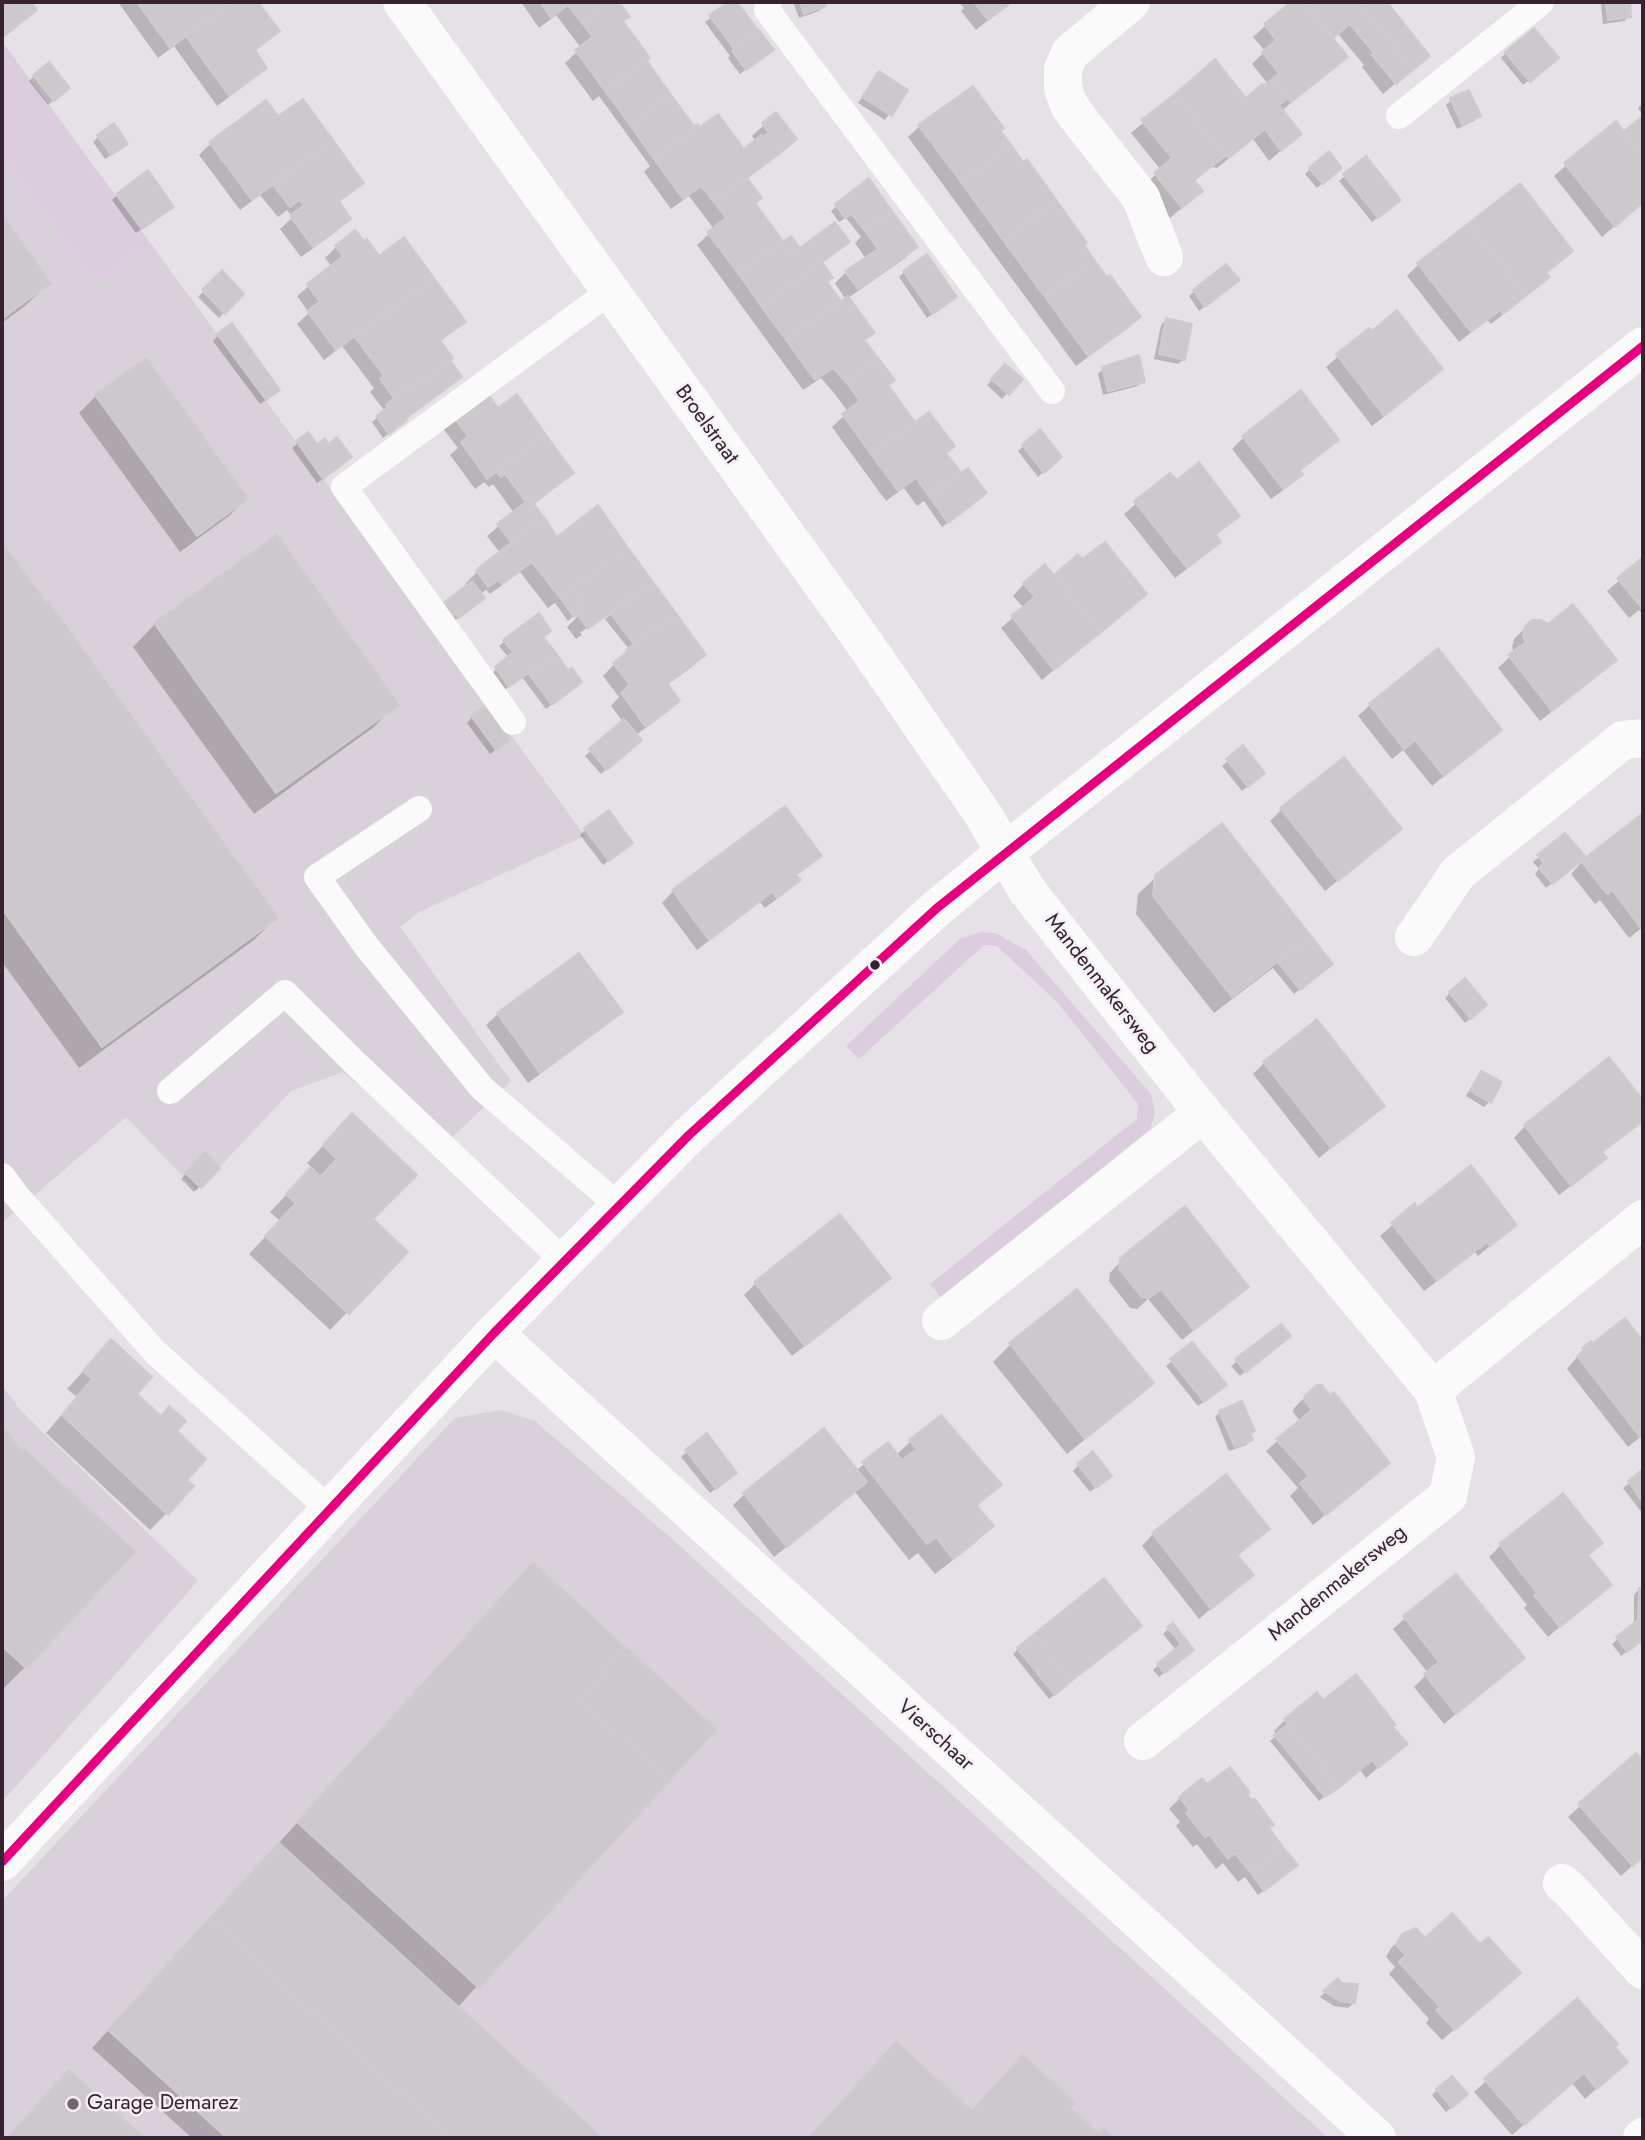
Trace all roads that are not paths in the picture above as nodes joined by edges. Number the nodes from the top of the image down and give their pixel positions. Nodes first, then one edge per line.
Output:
1 (402, 2) edge
2 (769, 2) edge
3 (1131, 2) edge
4 (1541, 2) edge
5 (1399, 116) dead end
6 (1164, 257) dead end
7 (610, 292) junction
8 (1643, 346) edge
9 (1052, 391) dead end
10 (513, 722) dead end
11 (1643, 738) edge
12 (419, 809) dead end
13 (1005, 852) junction
14 (1414, 937) dead end
15 (170, 1091) dead end
16 (1203, 1113) junction
17 (2, 1176) edge
18 (619, 1206) junction
19 (1643, 1219) edge
20 (564, 1261) junction
21 (941, 1321) dead end
22 (494, 1333) junction
23 (1433, 1390) junction
24 (330, 1510) junction
25 (1143, 1741) dead end
26 (2, 1862) edge
27 (1562, 1883) dead end
28 (1643, 1970) edge
29 (1377, 2138) edge

1 - 7 street, Broelstraat
2 - 9 lane
3 - 6 street
4 - 5 lane
7 - 10 lane
7 - 13 street, Broelstraat
8 - 13 street
11 - 14 street
12 - 18 lane
13 - 16 street, Mandenmakersweg
13 - 18 street
15 - 20 lane
16 - 21 street
16 - 23 street, Mandenmakersweg
17 - 24 lane
18 - 20 street
19 - 23 street
20 - 22 street
22 - 24 street
22 - 29 street, Vierschaar
23 - 25 street, Mandenmakersweg
24 - 26 street
27 - 28 street

